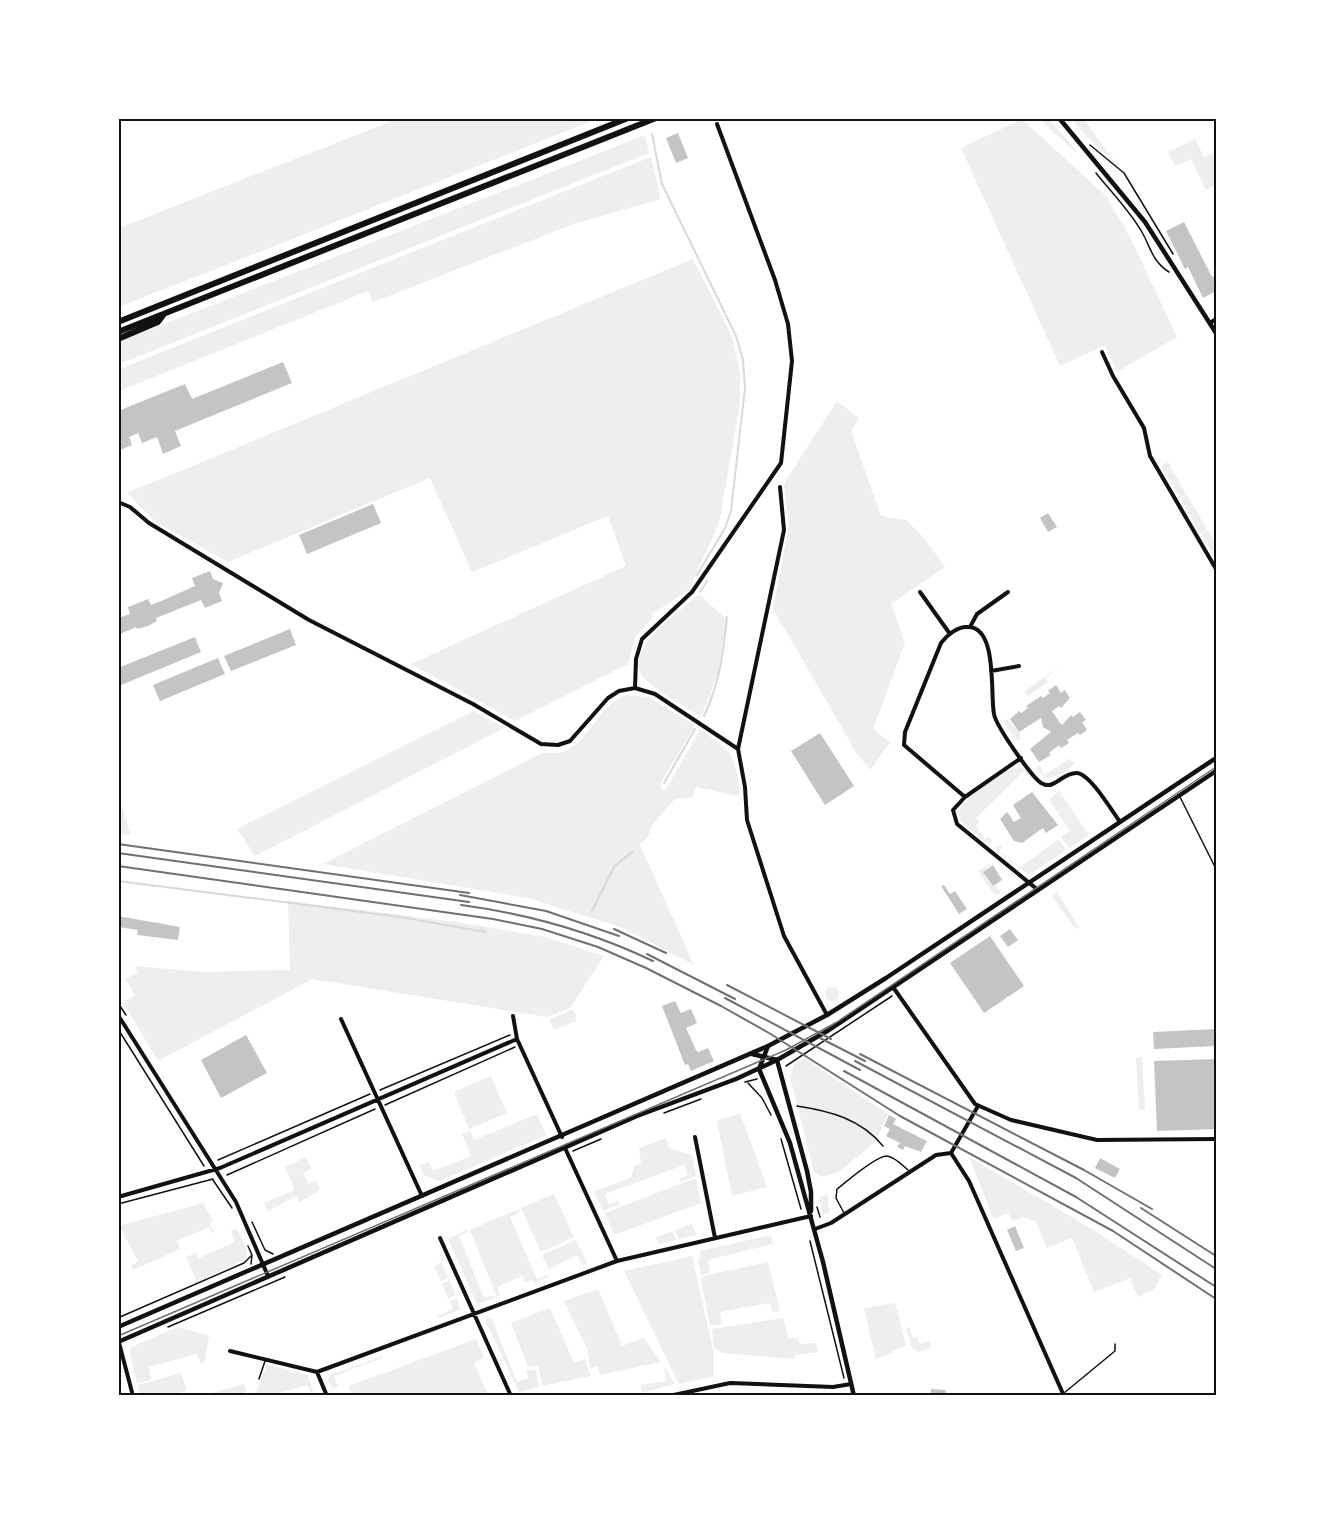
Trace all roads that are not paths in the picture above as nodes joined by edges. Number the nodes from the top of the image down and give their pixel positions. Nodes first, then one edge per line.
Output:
1 (627, 118) edge
2 (656, 118) edge
3 (1059, 118) edge
4 (717, 124) dead end
5 (164, 314) junction
6 (1216, 319) edge
7 (118, 322) edge
8 (1210, 324) junction
9 (118, 332) edge
10 (1216, 333) edge
11 (118, 339) edge
12 (1102, 352) dead end
13 (780, 487) dead end
14 (118, 502) edge
15 (1216, 569) edge
16 (920, 591) dead end
17 (1008, 592) dead end
18 (970, 627) junction
19 (950, 634) junction
20 (1019, 666) dead end
21 (991, 671) junction
22 (635, 688) junction
23 (738, 749) junction
24 (1021, 758) junction
25 (1216, 758) edge
26 (1216, 771) edge
27 (1179, 796) junction
28 (965, 797) junction
29 (1120, 822) junction
30 (1216, 869) edge
31 (1031, 882) junction
32 (1038, 890) junction
33 (892, 987) junction
34 (827, 1015) junction
35 (118, 1016) edge
36 (513, 1016) dead end
37 (341, 1019) dead end
38 (518, 1039) junction
39 (768, 1046) junction
40 (752, 1054) junction
41 (764, 1056) junction
42 (777, 1060) junction
43 (759, 1069) junction
44 (378, 1099) junction
45 (978, 1106) junction
46 (562, 1137) junction
47 (694, 1137) dead end
48 (1216, 1139) edge
49 (565, 1148) junction
50 (951, 1153) junction
51 (215, 1170) junction
52 (908, 1171) junction
53 (118, 1197) edge
54 (423, 1197) junction
55 (844, 1214) junction
56 (812, 1216) junction
57 (815, 1229) junction
58 (440, 1238) dead end
59 (715, 1238) junction
60 (617, 1261) junction
61 (263, 1264) junction
62 (268, 1276) junction
63 (474, 1313) junction
64 (118, 1327) edge
65 (119, 1341) edge
66 (1115, 1344) dead end
67 (230, 1351) dead end
68 (265, 1360) junction
69 (317, 1372) junction
70 (259, 1379) dead end
71 (851, 1384) junction
72 (1064, 1394) edge
73 (133, 1395) edge
74 (327, 1395) edge
75 (511, 1395) edge
76 (669, 1395) edge
77 (854, 1395) edge

1 - 7 highway
2 - 5 highway
3 - 8 main road
4 - 22 street
5 - 9 highway
5 - 11 highway
6 - 8 street
8 - 10 main road
12 - 15 street
13 - 23 street
14 - 22 street
16 - 19 street
17 - 18 street
18 - 19 street
18 - 21 street
19 - 28 street
20 - 21 street
21 - 24 street
22 - 23 street
23 - 34 street
24 - 28 street
24 - 29 street
25 - 29 main road
26 - 27 main road
27 - 30 lane
27 - 32 main road
28 - 31 street
29 - 31 main road
31 - 32 street
31 - 34 main road
32 - 33 main road
33 - 42 main road
33 - 45 street
34 - 39 main road
35 - 51 street
36 - 38 street
37 - 44 street
38 - 44 street
38 - 46 street
39 - 40 main road
39 - 41 main road
40 - 41 main road
40 - 46 main road
41 - 42 main road
41 - 43 main road
42 - 43 main road
42 - 56 main road
43 - 49 main road
43 - 56 main road
44 - 51 street
44 - 54 street
45 - 48 street
45 - 50 street
46 - 54 main road
47 - 59 street
49 - 60 street
49 - 62 main road
50 - 52 street
50 - 72 street
51 - 53 street
51 - 61 street
52 - 55 street
52 - 55 lane
54 - 61 main road
55 - 57 street
56 - 57 main road
56 - 59 street
57 - 71 main road
58 - 63 street
59 - 60 street
60 - 63 street
61 - 62 street
61 - 64 main road
62 - 65 main road
63 - 69 street
63 - 75 street
65 - 73 street
66 - 72 lane
67 - 68 street
68 - 69 street
68 - 70 lane
69 - 74 street
71 - 76 street
71 - 77 main road

